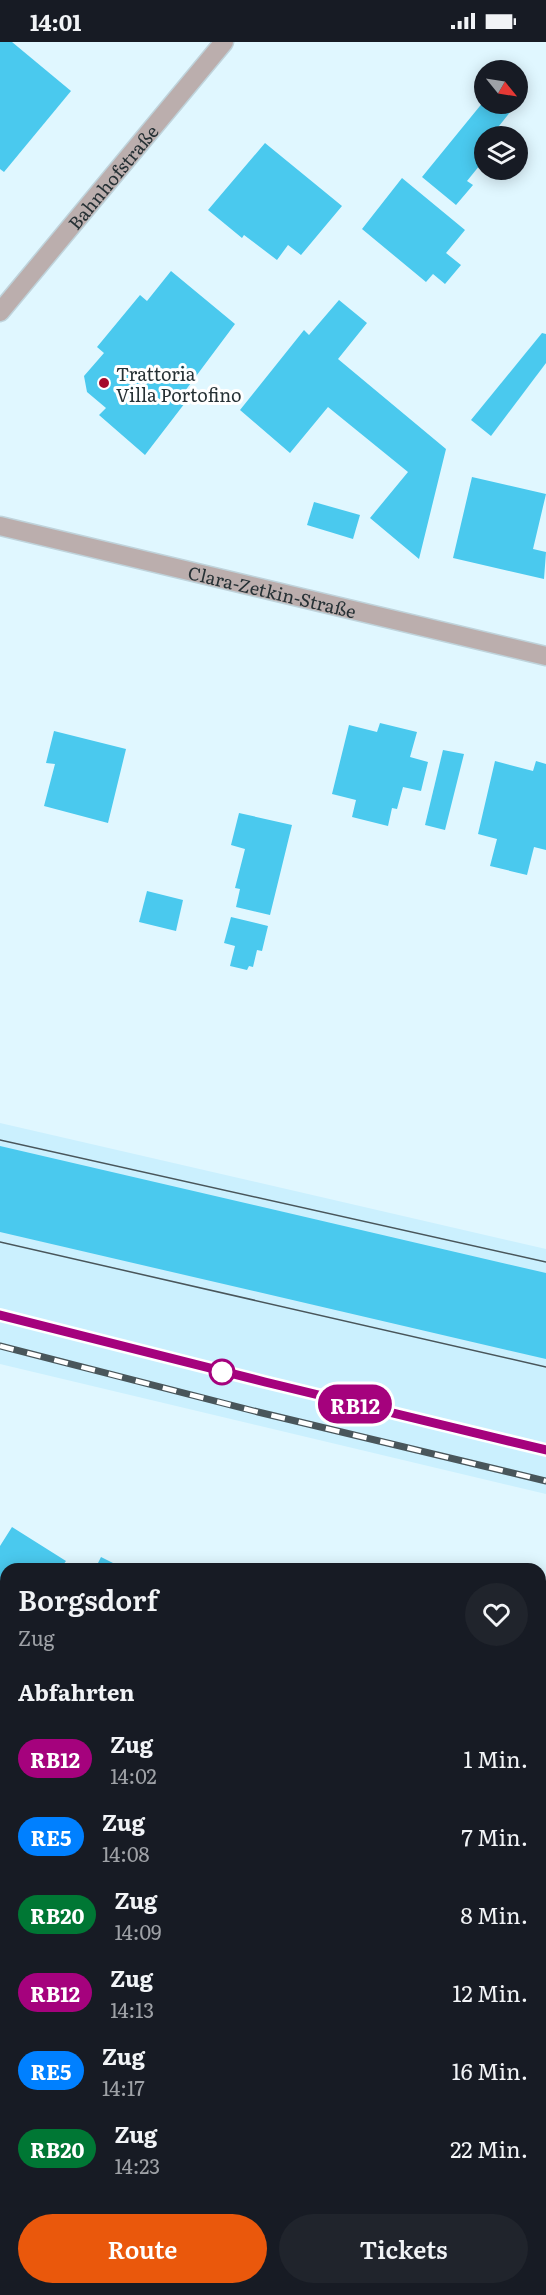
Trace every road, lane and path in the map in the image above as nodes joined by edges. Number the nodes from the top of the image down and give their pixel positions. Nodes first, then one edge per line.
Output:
1 (224, 42) edge
2 (0, 312) edge
3 (0, 526) edge
4 (546, 656) edge

1 - 2 street, Bahnhofstraße
3 - 4 street, Clara-Zetkin-Straße

